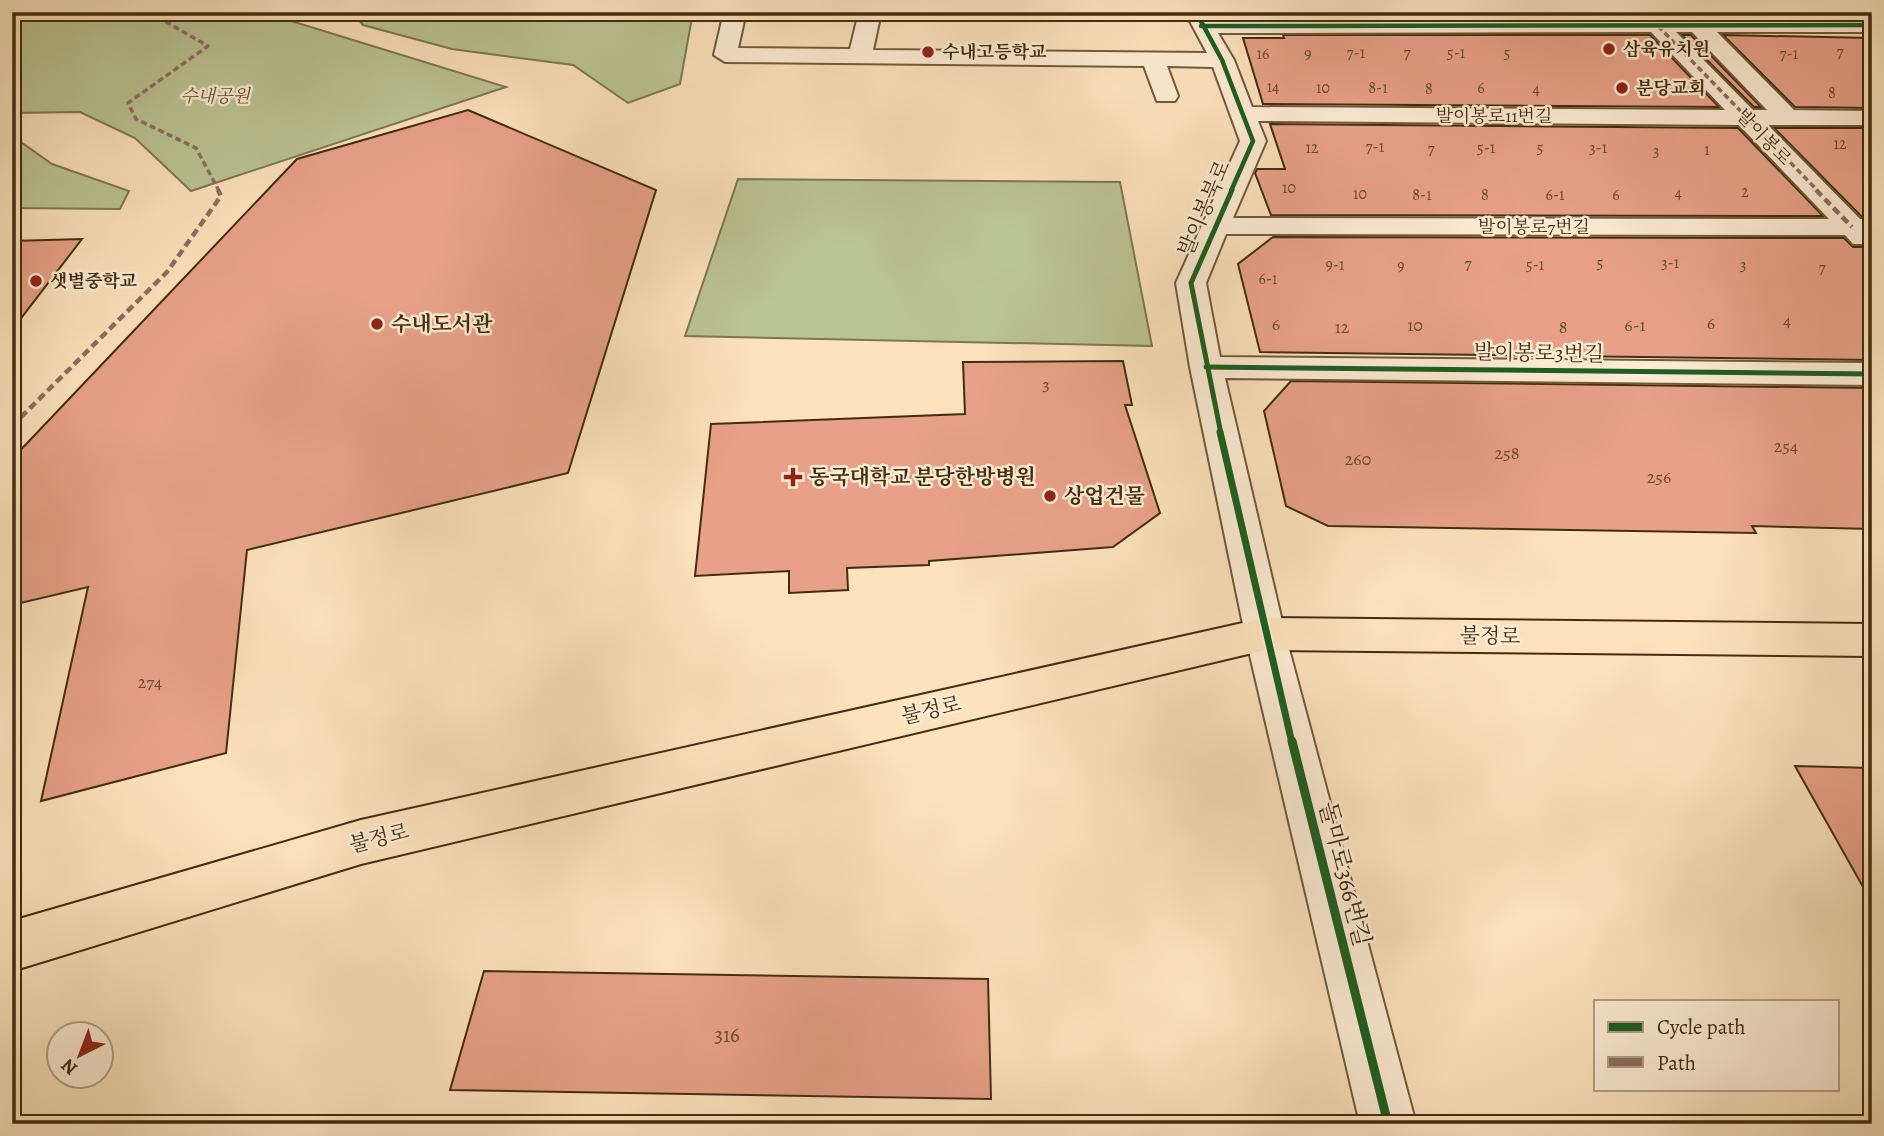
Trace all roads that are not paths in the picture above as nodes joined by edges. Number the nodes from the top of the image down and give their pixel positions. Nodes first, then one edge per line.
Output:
1 (735, 12) edge
2 (870, 12) edge
3 (1350, 18) edge
4 (1491, 18) edge
5 (1198, 19) edge
6 (1674, 22) edge
7 (1872, 25) edge
8 (860, 56) junction
9 (1153, 59) junction
10 (1222, 60) junction
11 (1166, 96) dead end
12 (1242, 114) junction
13 (1745, 117) junction
14 (1788, 118) junction
15 (1872, 118) edge
16 (1216, 226) junction
17 (1865, 234) edge
18 (1206, 367) junction
19 (1872, 374) edge
20 (1265, 634) junction
21 (1872, 640) edge
22 (12, 946) edge
23 (1388, 1124) edge

1 - 8 street
2 - 8 street
3 - 4 street
3 - 5 street
4 - 6 street
5 - 10 street, 발이봉북로
6 - 7 street
6 - 13 street, 발이봉로
6 - 14 street
8 - 9 street
9 - 10 street
9 - 11 street
10 - 12 street, 발이봉북로
12 - 13 street, 발이봉로11번길
12 - 16 street, 발이봉북로
13 - 14 street, 발이봉로11번길
13 - 17 street, 발이봉로
14 - 15 street, 발이봉로11번길
16 - 17 street, 발이봉로7번길
16 - 18 street, 발이봉북로
18 - 19 street, 발이봉로3번길
18 - 20 street, 발이봉북로
20 - 21 main road, 불정로
20 - 22 main road, 불정로
20 - 23 street, 돌마로366번길

